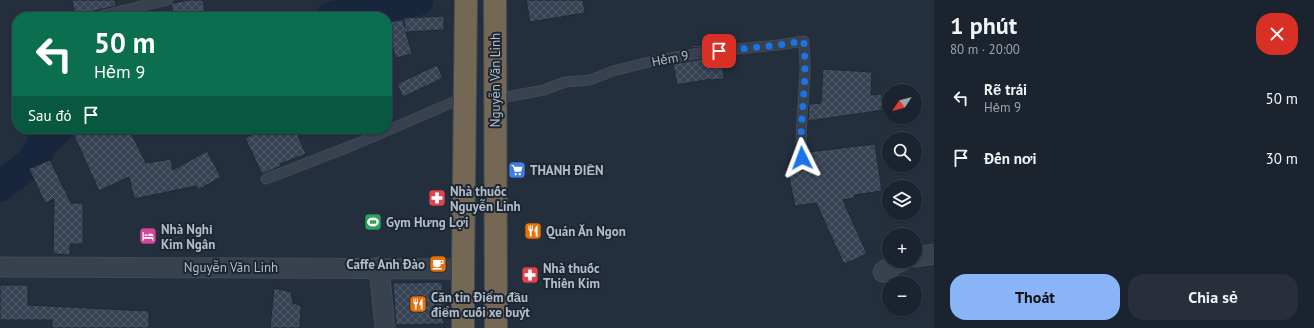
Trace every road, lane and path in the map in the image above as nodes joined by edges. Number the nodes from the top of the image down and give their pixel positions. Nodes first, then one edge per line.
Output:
1 (168, 0) edge
2 (466, 3) edge
3 (495, 4) edge
4 (116, 12) edge
5 (464, 97) junction
6 (495, 99) junction
7 (392, 128) edge
8 (379, 134) edge
9 (802, 158) dead end
10 (266, 179) dead end
11 (934, 254) edge
12 (922, 256) edge
13 (0, 267) edge
14 (379, 267) junction
15 (889, 268) edge
16 (463, 269) junction
17 (883, 272) dead end
18 (385, 328) edge
19 (464, 328) edge
20 (496, 328) edge

1 - 4 lane
2 - 5 highway
3 - 6 highway, Nguyễn Văn Linh
5 - 7 lane
5 - 16 highway
6 - 9 lane, Hẻm 9
6 - 20 highway, Nguyễn Văn Linh
8 - 10 lane
11 - 12 street
13 - 14 street, Nguyễn Văn Linh
14 - 16 street, Nguyễn Văn Linh
14 - 18 street
15 - 17 street
16 - 19 highway

